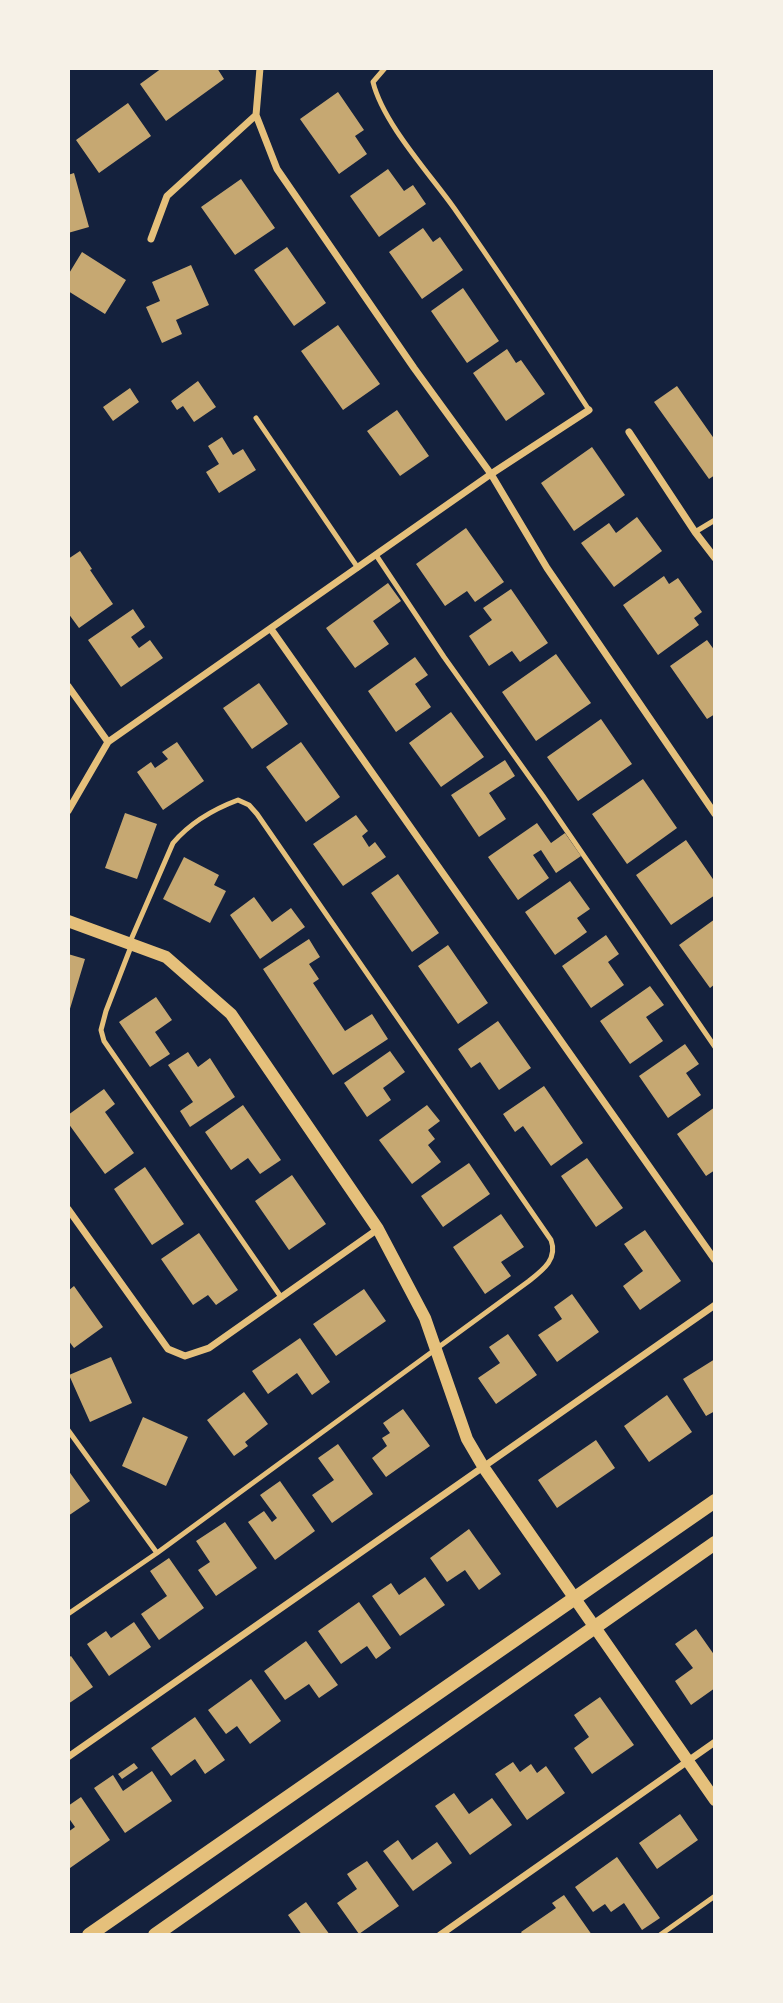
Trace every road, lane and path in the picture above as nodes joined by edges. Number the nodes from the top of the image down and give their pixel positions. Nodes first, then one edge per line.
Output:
1 (260, 68) edge
2 (385, 68) edge
3 (256, 116) junction
4 (150, 239) dead end
5 (589, 410) joint
6 (256, 418) dead end
7 (629, 432) dead end
8 (491, 474) junction
9 (715, 520) edge
10 (695, 532) junction
11 (376, 555) junction
12 (715, 558) edge
13 (358, 568) junction
14 (271, 629) junction
15 (68, 686) edge
16 (108, 742) junction
17 (68, 811) edge
18 (715, 814) edge
19 (68, 921) edge
20 (131, 944) junction
21 (715, 1047) edge
22 (68, 1209) edge
23 (378, 1229) junction
24 (715, 1260) edge
25 (281, 1297) junction
26 (715, 1305) edge
27 (434, 1349) junction
28 (68, 1430) edge
29 (484, 1468) junction
30 (715, 1501) edge
31 (715, 1543) edge
32 (157, 1553) junction
33 (575, 1598) junction
34 (68, 1614) edge
35 (594, 1626) junction
36 (715, 1742) edge
37 (68, 1757) edge
38 (688, 1761) junction
39 (715, 1800) edge
40 (715, 1896) edge
41 (89, 1935) edge
42 (155, 1935) edge
43 (440, 1935) edge
44 (660, 1935) edge

1 - 3 street
2 - 5 lane
3 - 4 street
3 - 8 street
5 - 8 street
6 - 13 lane
7 - 10 street
8 - 11 street
8 - 18 street
9 - 10 lane
10 - 12 street
11 - 13 street
11 - 21 lane
13 - 14 street
14 - 16 street
14 - 24 street
15 - 16 street
16 - 17 street
19 - 20 street
20 - 23 street
20 - 25 lane
20 - 27 lane
22 - 25 street
23 - 25 street
23 - 27 street
26 - 29 street
27 - 29 street
27 - 32 lane
28 - 32 lane
29 - 33 street
29 - 37 street
30 - 33 main road
31 - 35 main road
32 - 34 lane
33 - 35 street
33 - 41 main road
35 - 38 street
35 - 42 main road
36 - 38 street
38 - 39 street
38 - 43 street
40 - 44 lane

